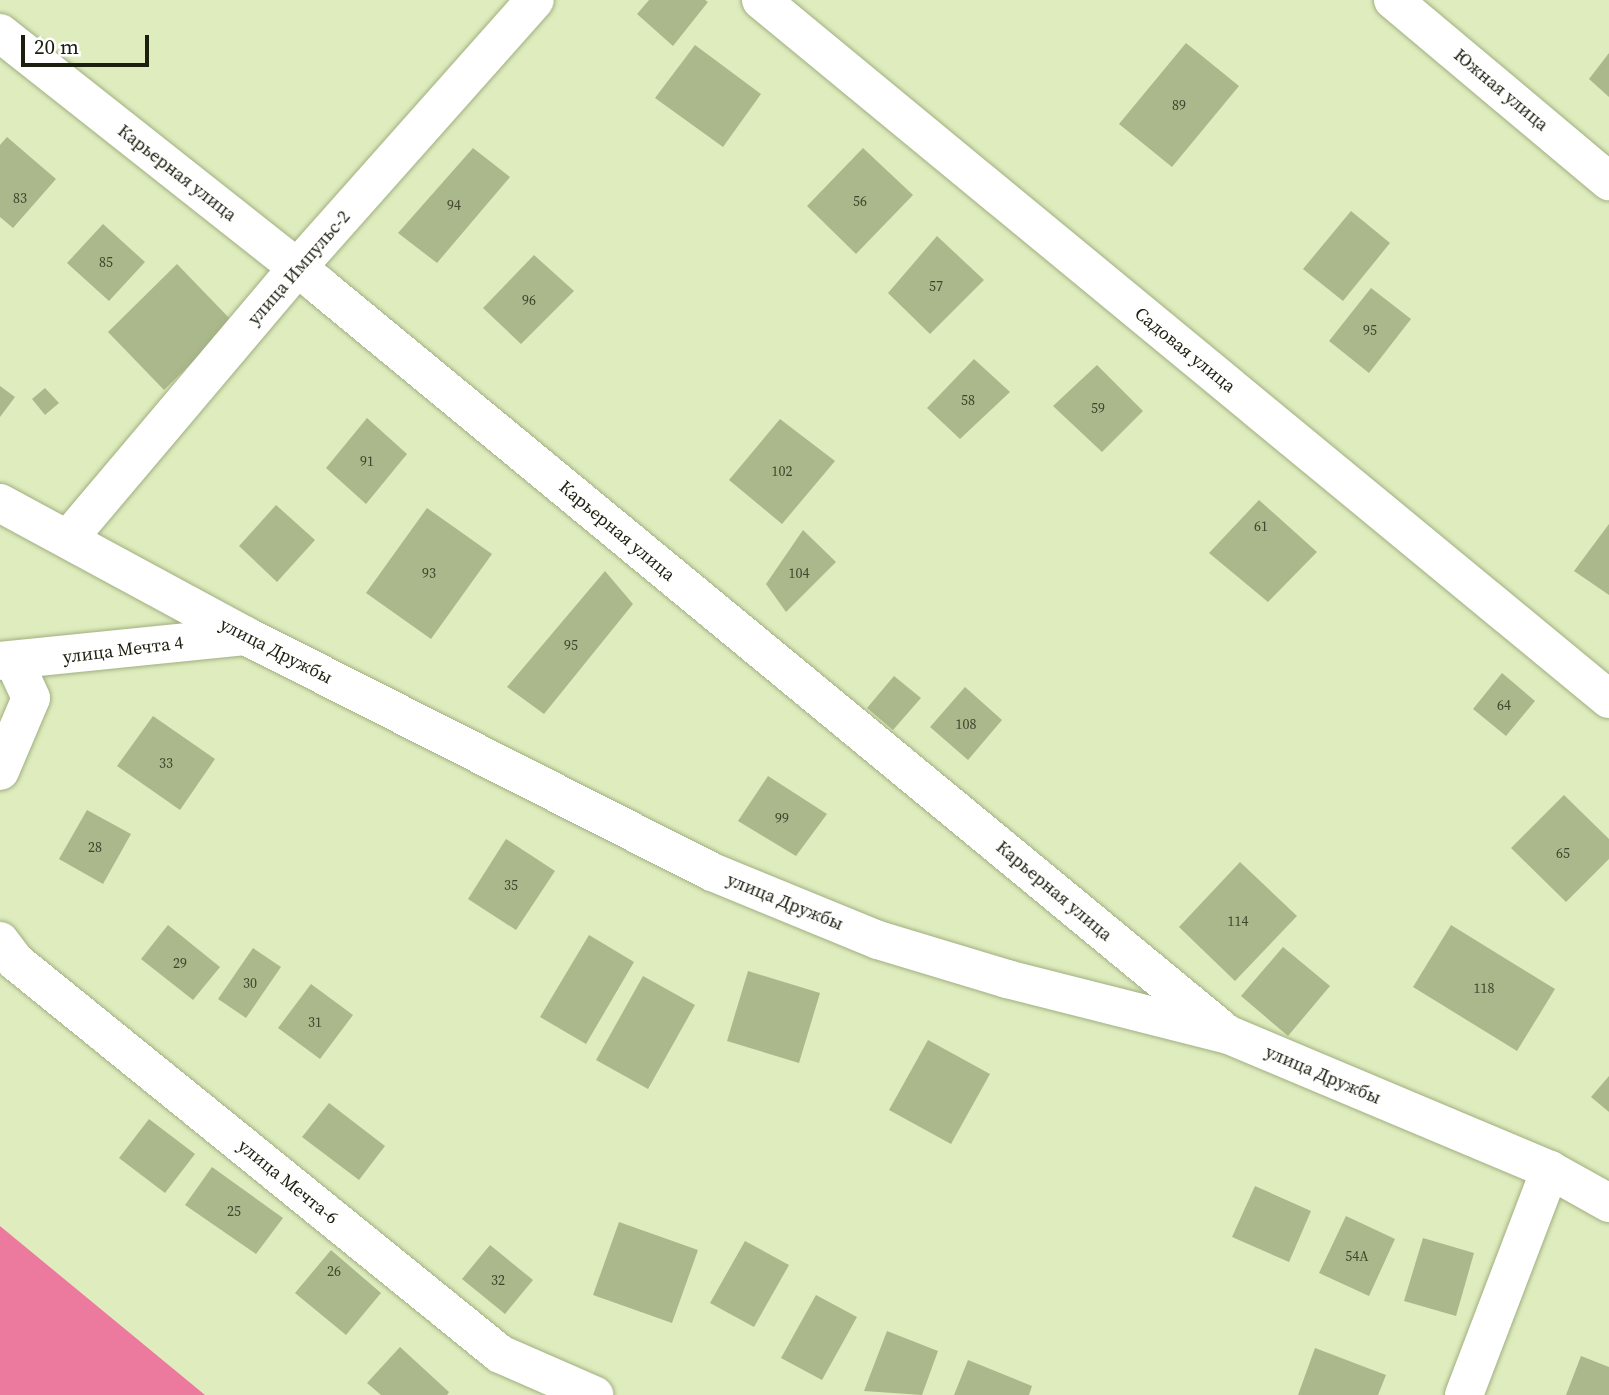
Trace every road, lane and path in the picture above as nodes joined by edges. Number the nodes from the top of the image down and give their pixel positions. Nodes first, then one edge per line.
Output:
1 (535, 0) edge
2 (761, 0) edge
3 (1393, 0) edge
4 (0, 33) edge
5 (1609, 181) edge
6 (298, 268) junction
7 (0, 503) edge
8 (68, 539) junction
9 (246, 636) junction
10 (7, 661) edge
11 (1609, 699) edge
12 (0, 771) edge
13 (0, 941) edge
14 (1229, 1035) junction
15 (1550, 1170) junction
16 (1609, 1203) edge
17 (594, 1395) edge
18 (1464, 1395) edge

1 - 6 street, улица Импульс-2
2 - 11 street, Садовая улица
3 - 5 street, Южная улица
4 - 6 street, Карьерная улица
6 - 8 street, улица Импульс-2
6 - 14 street, Карьерная улица
7 - 8 street, улица Дружбы
8 - 9 street, улица Дружбы
9 - 10 street, улица Мечта 4
9 - 14 street, улица Дружбы
10 - 12 street
13 - 17 street, улица Мечта-6
14 - 15 street, улица Дружбы
15 - 16 street, улица Дружбы
15 - 18 street

